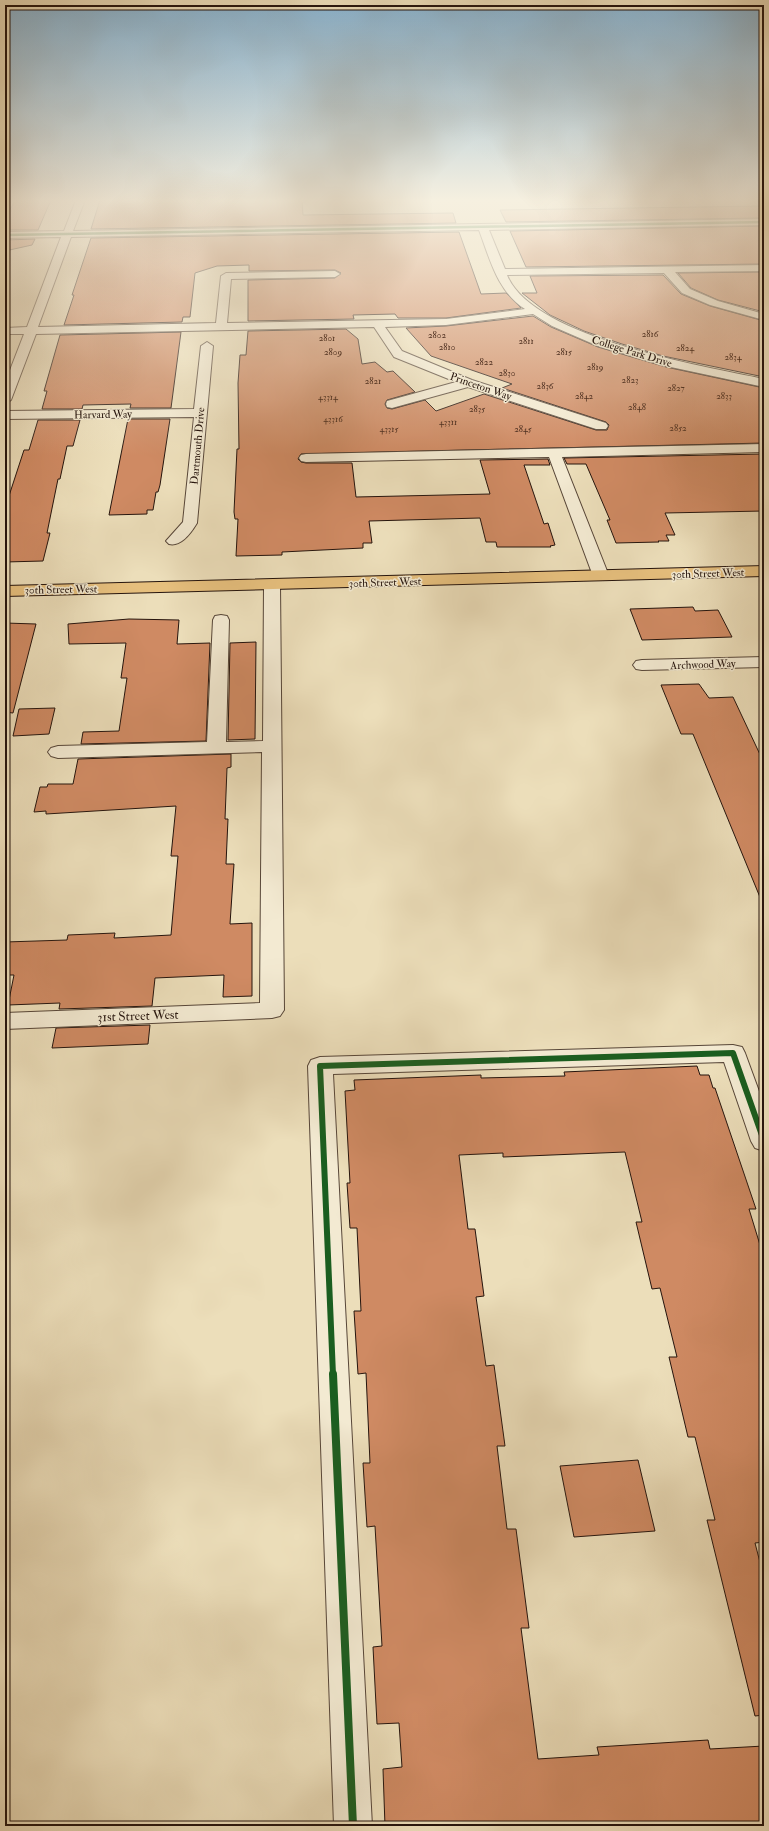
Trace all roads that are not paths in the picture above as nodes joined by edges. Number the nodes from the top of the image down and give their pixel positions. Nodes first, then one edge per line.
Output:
1 (49, 285) edge
2 (225, 285) edge
3 (507, 285) edge
4 (681, 285) edge
5 (534, 311) junction
6 (764, 317) edge
7 (377, 323) junction
8 (221, 326) junction
9 (5, 331) edge
10 (32, 331) junction
11 (207, 346) dead end
12 (9, 378) edge
13 (468, 383) junction
14 (764, 383) edge
15 (5, 400) edge
16 (392, 404) dead end
17 (200, 413) junction
18 (5, 415) edge
19 (600, 426) dead end
20 (764, 448) edge
21 (554, 453) junction
22 (306, 458) dead end
23 (174, 541) dead end
24 (764, 571) edge
25 (601, 576) junction
26 (272, 585) junction
27 (5, 591) edge
28 (221, 620) dead end
29 (764, 662) edge
30 (642, 665) dead end
31 (272, 746) junction
32 (216, 748) junction
33 (58, 752) dead end
34 (5, 1020) edge
35 (764, 1142) edge
36 (353, 1826) edge

1 - 10 street
2 - 8 street
3 - 5 street, College Park Drive
4 - 6 street
5 - 7 street
5 - 14 street, College Park Drive
7 - 8 street
7 - 13 street, Princeton Way
8 - 10 street
9 - 10 street
10 - 12 street
11 - 17 street, Dartmouth Drive
12 - 15 street
13 - 16 street
13 - 19 street, Princeton Way
17 - 18 street, Harvard Way
17 - 23 street, Dartmouth Drive
20 - 21 street
21 - 22 street
21 - 25 street
24 - 25 main road, 30th Street West
25 - 26 main road, 30th Street West
26 - 27 main road, 30th Street West
26 - 31 street
28 - 32 street
29 - 30 street, Archwood Way
31 - 32 street
31 - 34 street, 31st Street West
32 - 33 street
35 - 36 street

